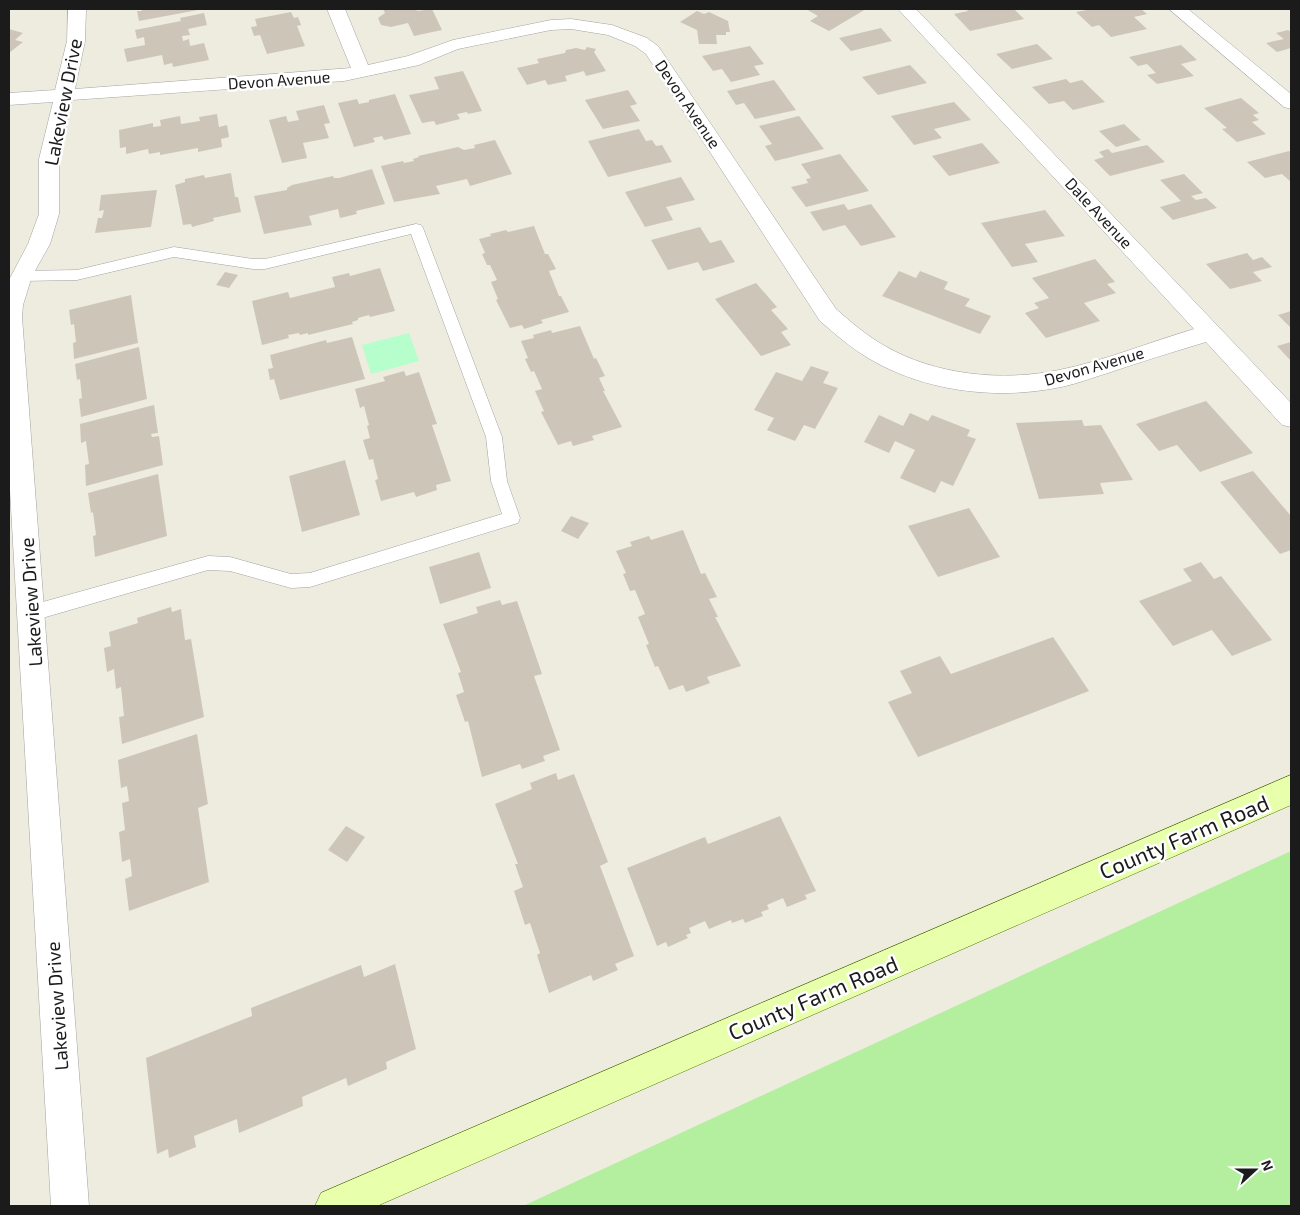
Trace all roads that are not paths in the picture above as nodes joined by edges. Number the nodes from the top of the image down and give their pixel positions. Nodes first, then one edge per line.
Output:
1 (77, 9) edge
2 (336, 9) edge
3 (907, 9) edge
4 (1178, 9) edge
5 (362, 72) junction
6 (66, 93) junction
7 (9, 99) edge
8 (1289, 99) edge
9 (21, 276) junction
10 (1210, 332) junction
11 (1291, 418) edge
12 (24, 606) edge
13 (1291, 790) edge
14 (70, 1206) edge
15 (334, 1206) edge

1 - 6 street, Lakeview Drive
2 - 5 street
3 - 10 street, Dale Avenue
4 - 8 street
5 - 6 street, Devon Avenue
5 - 10 street, Devon Avenue
6 - 7 street, Devon Avenue
6 - 9 street, Lakeview Drive
9 - 12 street, Lakeview Drive
9 - 12 lane
10 - 11 street, Dale Avenue
12 - 14 street, Lakeview Drive
13 - 15 street, County Farm Road

